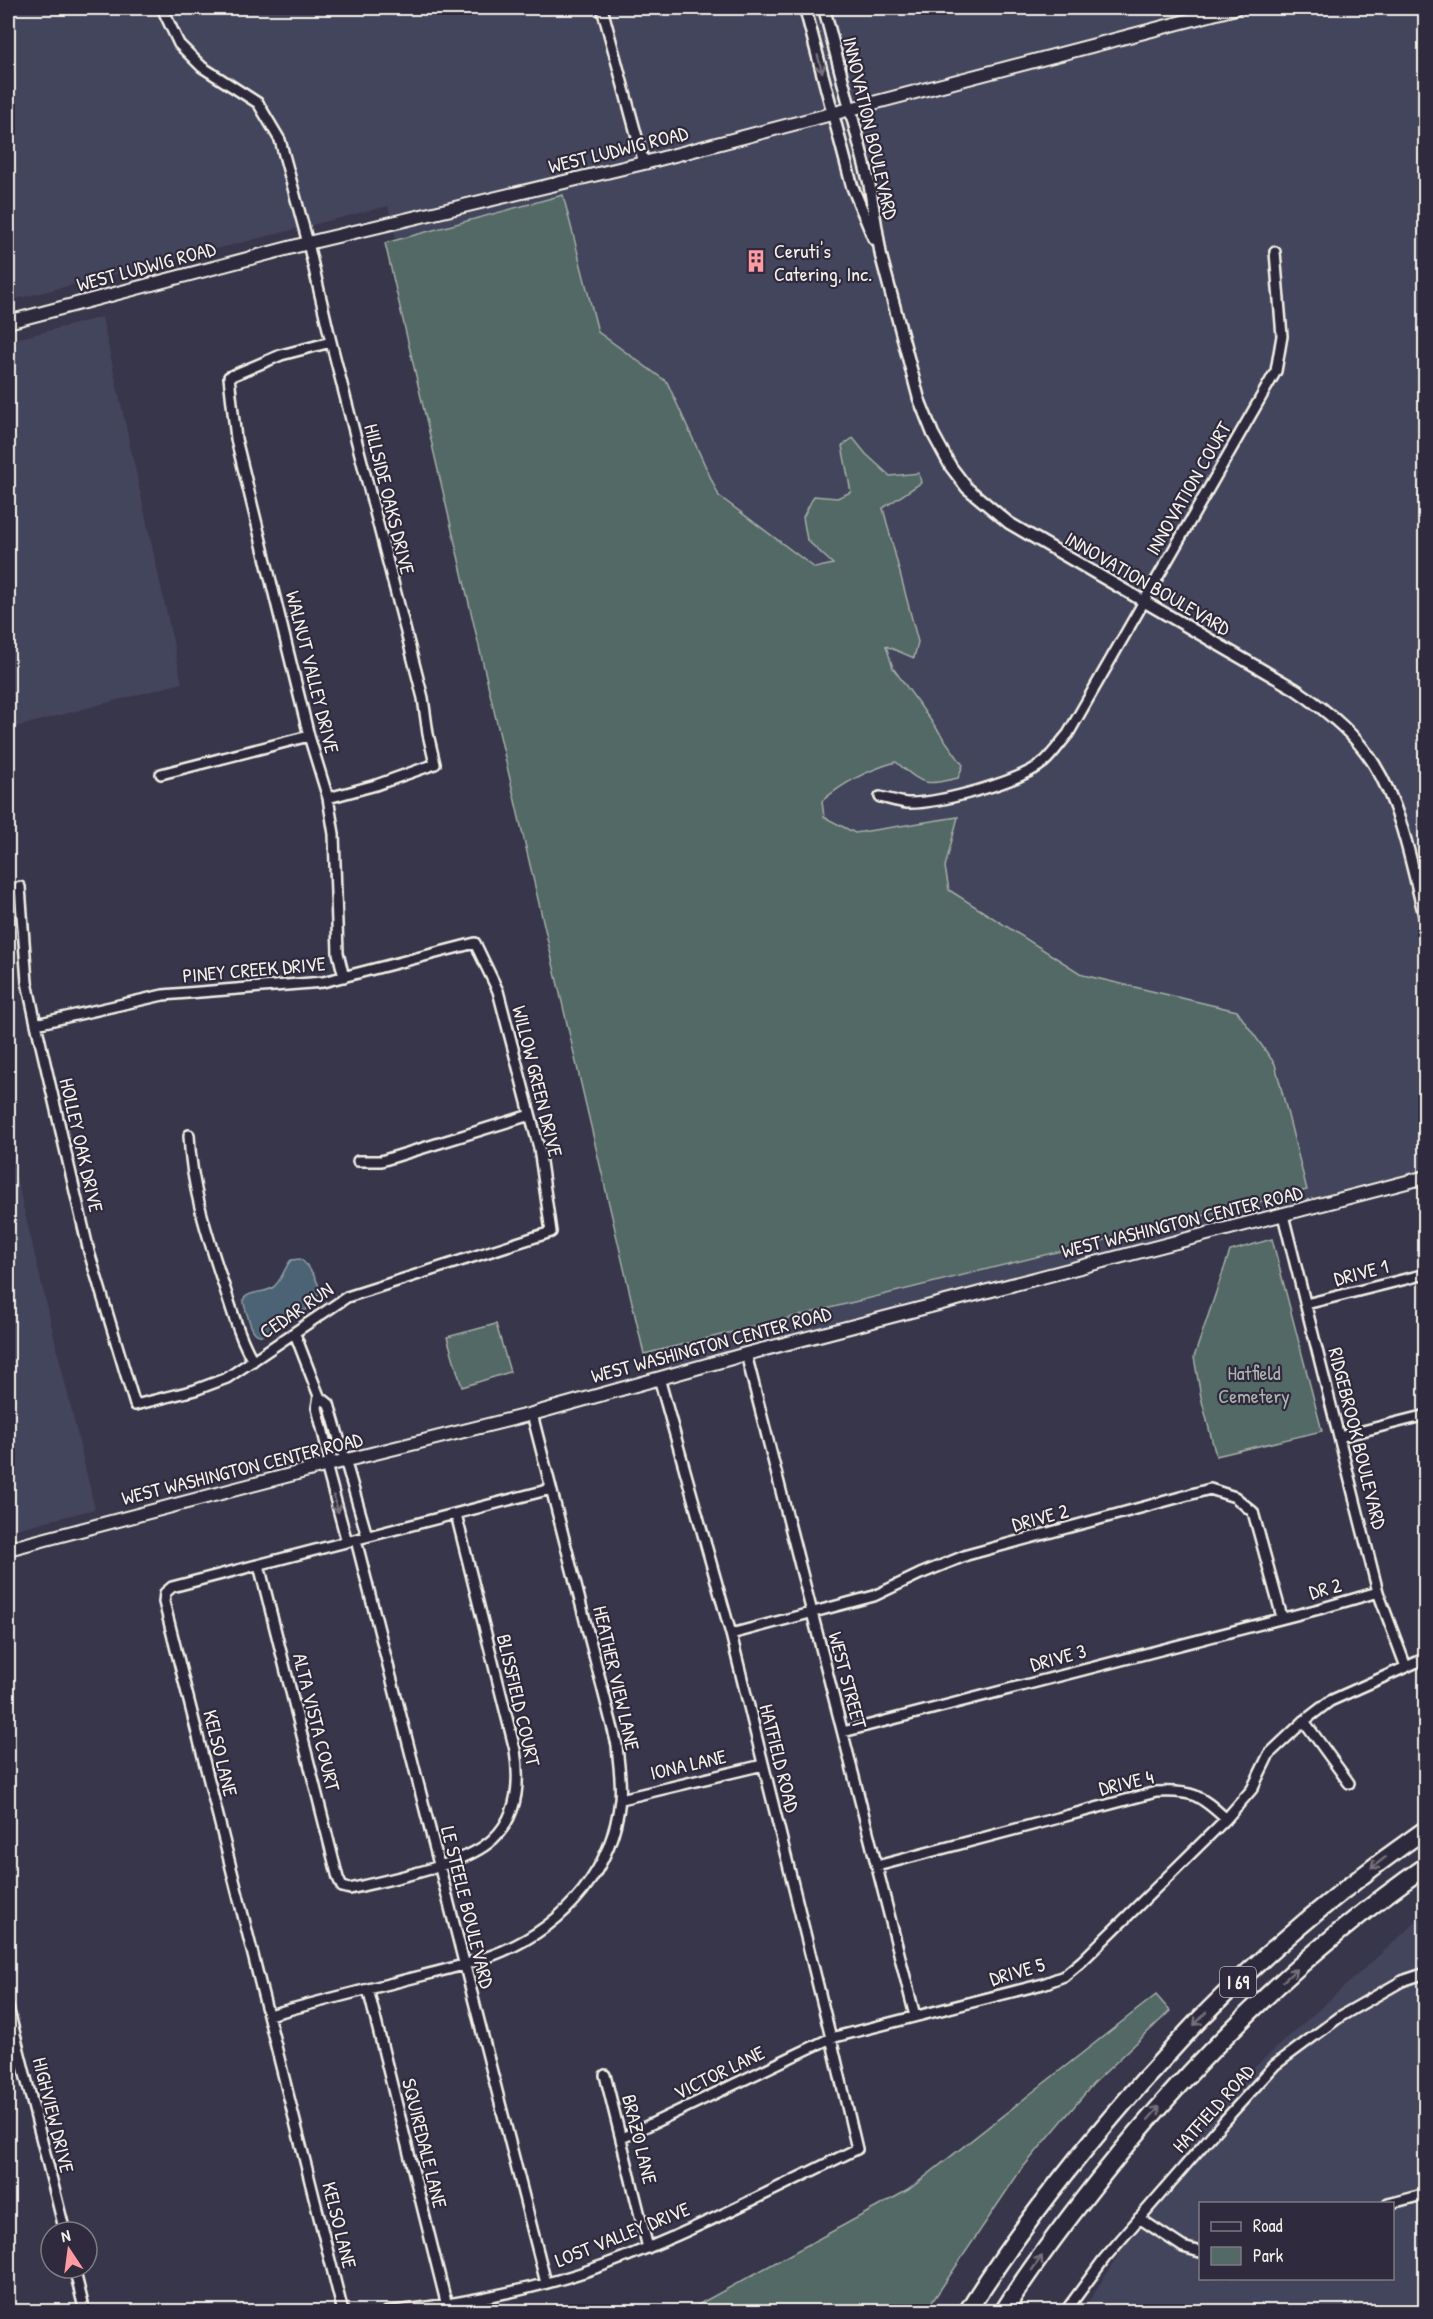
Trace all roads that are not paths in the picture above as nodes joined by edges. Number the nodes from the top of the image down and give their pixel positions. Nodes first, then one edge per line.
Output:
1 (162, 8) edge
2 (602, 8) edge
3 (805, 8) edge
4 (824, 8) edge
5 (1236, 8) edge
6 (849, 110) junction
7 (833, 114) junction
8 (644, 163) junction
9 (308, 243) junction
10 (1275, 252) dead end
11 (881, 256) junction
12 (8, 322) edge
13 (331, 342) junction
14 (1144, 601) junction
15 (309, 736) junction
16 (161, 774) dead end
17 (880, 797) dead end
18 (328, 798) junction
19 (20, 887) dead end
20 (1425, 921) edge
21 (474, 943) joint
22 (344, 977) junction
23 (36, 1024) junction
24 (530, 1115) junction
25 (189, 1135) dead end
26 (358, 1161) dead end
27 (1425, 1177) edge
28 (1283, 1215) junction
29 (550, 1232) joint
30 (1425, 1274) edge
31 (1306, 1304) junction
32 (295, 1334) junction
33 (746, 1354) junction
34 (252, 1361) junction
35 (659, 1378) junction
36 (319, 1396) junction
37 (135, 1405) joint
38 (532, 1414) junction
39 (1425, 1415) edge
40 (1339, 1437) junction
41 (347, 1460) junction
42 (329, 1464) junction
43 (551, 1489) junction
44 (456, 1514) junction
45 (367, 1536) junction
46 (352, 1541) junction
47 (8, 1549) edge
48 (259, 1565) junction
49 (1378, 1592) junction
50 (811, 1612) junction
51 (1282, 1617) junction
52 (731, 1634) junction
53 (1425, 1658) edge
54 (1406, 1666) junction
55 (1304, 1721) junction
56 (843, 1732) junction
57 (763, 1765) junction
58 (1349, 1783) dead end
59 (621, 1799) junction
60 (1226, 1819) junction
61 (1425, 1829) edge
62 (439, 1865) junction
63 (877, 1866) junction
64 (1425, 1866) edge
65 (342, 1887) joint
66 (464, 1965) junction
67 (1425, 1973) edge
68 (368, 1989) junction
69 (8, 2007) edge
70 (269, 2015) junction
71 (915, 2016) junction
72 (831, 2038) junction
73 (605, 2075) dead end
74 (621, 2138) junction
75 (857, 2149) joint
76 (1425, 2194) edge
77 (1394, 2202) edge
78 (1139, 2218) junction
79 (62, 2220) edge
80 (648, 2248) junction
81 (1199, 2252) edge
82 (77, 2280) edge
83 (546, 2283) junction
84 (447, 2306) junction
85 (85, 2312) edge
86 (343, 2312) edge
87 (387, 2312) edge
88 (967, 2312) edge
89 (1004, 2312) edge
90 (1065, 2312) edge

1 - 9 street, HILLSIDE OAKS DRIVE
2 - 8 street
3 -> 7 street, INNOVATION BOULEVARD
4 - 6 street, INNOVATION BOULEVARD
5 - 6 main road, WEST LUDWIG ROAD
6 - 7 main road, WEST LUDWIG ROAD
6 - 11 street, INNOVATION BOULEVARD
7 - 8 main road, WEST LUDWIG ROAD
7 - 11 street, INNOVATION BOULEVARD
8 - 9 main road, WEST LUDWIG ROAD
9 - 12 main road, WEST LUDWIG ROAD
9 - 13 street, HILLSIDE OAKS DRIVE
10 - 14 street, INNOVATION COURT
11 - 14 street, INNOVATION BOULEVARD
13 - 15 street, WALNUT VALLEY DRIVE
13 - 18 street, HILLSIDE OAKS DRIVE
14 - 17 street, INNOVATION COURT
14 - 20 street, INNOVATION BOULEVARD
15 - 16 street
15 - 18 street, WALNUT VALLEY DRIVE
18 - 22 street, WALNUT VALLEY DRIVE
19 - 23 street, HOLLEY OAK DRIVE
21 - 22 street, PINEY CREEK DRIVE
21 - 24 street, WILLOW GREEN DRIVE
22 - 23 street, PINEY CREEK DRIVE
23 - 37 street, HOLLEY OAK DRIVE
24 - 26 street
24 - 29 street, WILLOW GREEN DRIVE
25 - 34 street
27 - 28 main road, WEST WASHINGTON CENTER ROAD
28 - 31 street, RIDGEBROOK BOULEVARD
28 - 33 main road, WEST WASHINGTON CENTER ROAD
29 - 32 street, CEDAR RUN
30 - 31 street, DRIVE 1
31 - 40 street, RIDGEBROOK BOULEVARD
32 - 34 street, CEDAR RUN
32 - 36 street
33 - 35 main road, WEST WASHINGTON CENTER ROAD
33 - 50 street, WEST STREET
34 - 37 street, CEDAR RUN
35 - 38 main road, WEST WASHINGTON CENTER ROAD
35 - 52 street, HATFIELD ROAD
36 - 41 street
36 - 42 street, LE STEELE BOULEVARD
38 - 41 main road, WEST WASHINGTON CENTER ROAD
38 - 43 street, HEATHER VIEW LANE
39 - 40 street
40 - 49 street, RIDGEBROOK BOULEVARD
41 - 42 main road, WEST WASHINGTON CENTER ROAD
41 - 45 street
42 -> 46 street, LE STEELE BOULEVARD
42 - 47 main road, WEST WASHINGTON CENTER ROAD
43 - 44 street, KELSO LANE
43 - 59 street, HEATHER VIEW LANE
44 - 45 street, KELSO LANE
44 - 62 street, BLISSFIELD COURT
45 - 46 street, KELSO LANE
46 - 48 street, KELSO LANE
46 - 62 street, LE STEELE BOULEVARD
48 - 65 street, ALTA VISTA COURT
48 - 70 street, KELSO LANE
49 - 51 street, DR 2
49 - 54 street, RIDGEBROOK BOULEVARD
50 - 51 street, DRIVE 2
50 - 52 street, DRIVE 2
50 - 56 street, WEST STREET
51 - 56 street, DRIVE 3
52 - 57 street, HATFIELD ROAD
53 - 54 street
54 - 55 street
55 - 58 street
55 - 60 street
56 - 63 street, WEST STREET
57 - 59 street, IONA LANE
57 - 72 street, HATFIELD ROAD
59 - 66 street, HEATHER VIEW LANE
60 - 63 street, DRIVE 4
60 - 71 street, DRIVE 5
61 -> 88 highway, I 69
62 - 65 street, BLISSFIELD COURT
62 - 66 street, LE STEELE BOULEVARD
63 - 71 street, WEST STREET
89 -> 64 highway, I 69
66 - 68 street, HEATHER VIEW LANE
66 - 83 street, LE STEELE BOULEVARD
67 - 78 street, HATFIELD ROAD
68 - 70 street, HEATHER VIEW LANE
68 - 84 street, SQUIREDALE LANE
69 - 79 street, HIGHVIEW DRIVE
70 - 86 street, KELSO LANE
71 - 72 street, DRIVE 5
72 - 74 street, VICTOR LANE
72 - 75 street, HATFIELD ROAD
73 - 74 street, BRAZO LANE
74 - 80 street, BRAZO LANE
75 - 80 street, LOST VALLEY DRIVE
76 - 77 street
78 - 81 street
78 - 90 street, HATFIELD ROAD
80 - 83 street, LOST VALLEY DRIVE
82 - 85 street
83 - 84 street, LOST VALLEY DRIVE
84 - 87 street, LOST VALLEY DRIVE

